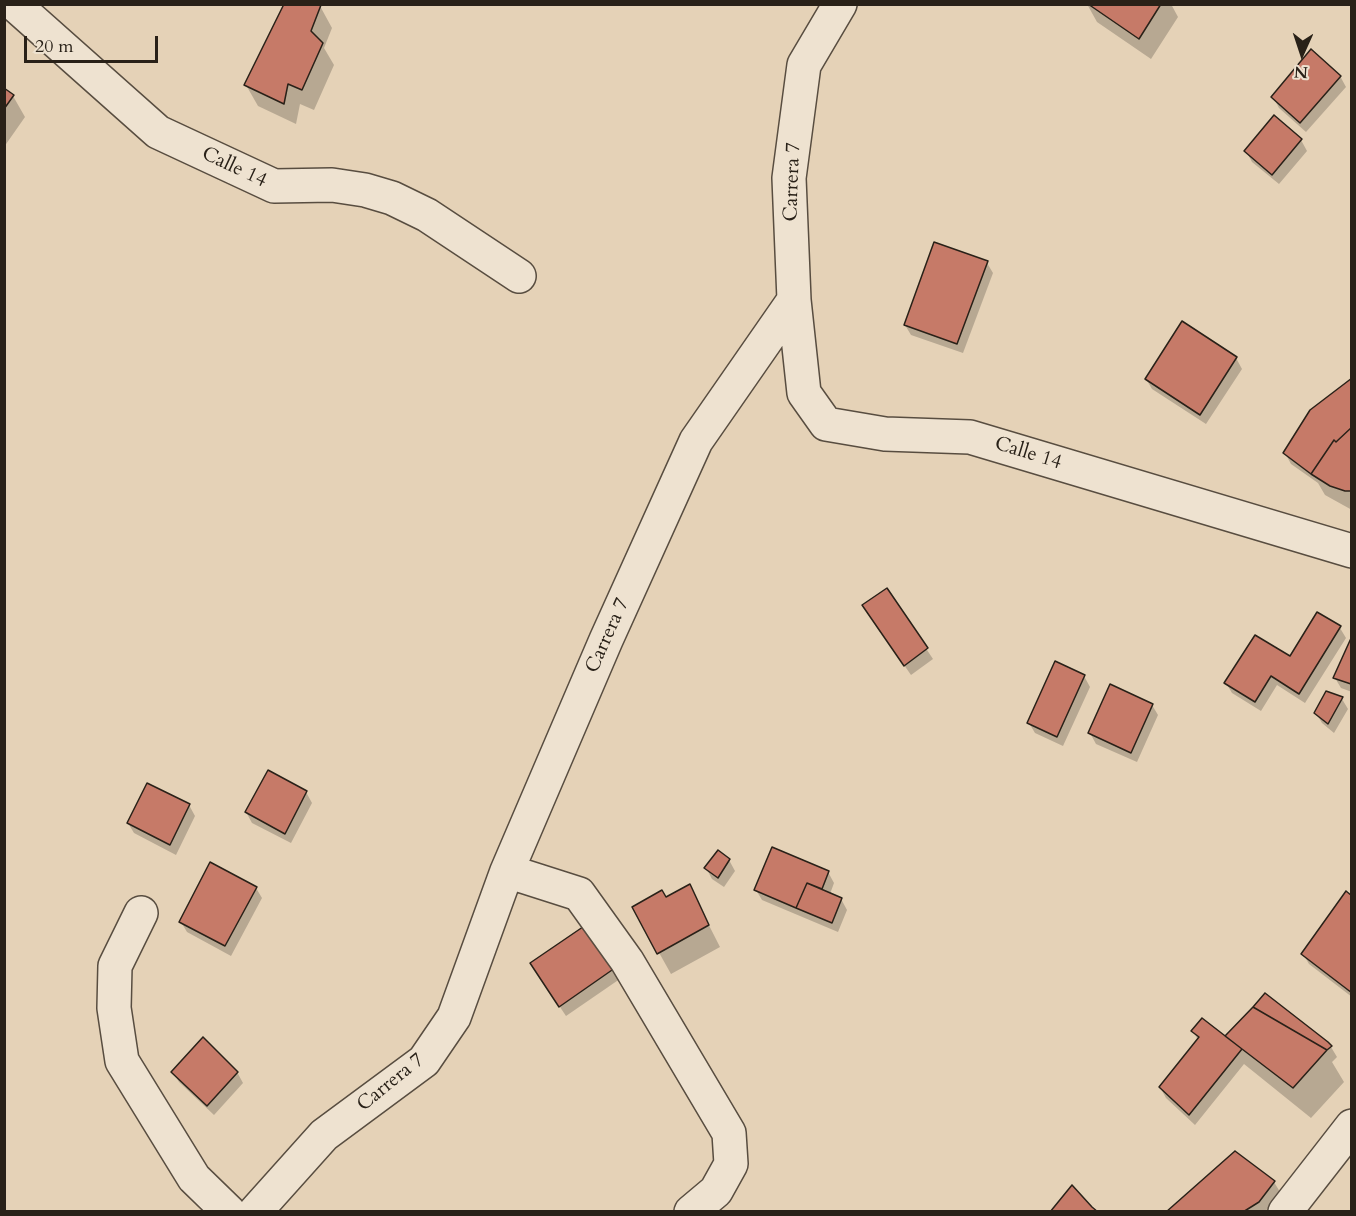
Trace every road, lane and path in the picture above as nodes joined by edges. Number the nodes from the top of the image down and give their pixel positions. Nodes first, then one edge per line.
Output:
1 (14, 4) edge
2 (840, 4) edge
3 (519, 276) dead end
4 (794, 300) junction
5 (1352, 551) edge
6 (507, 871) junction
7 (141, 913) dead end
8 (1352, 1126) edge
9 (229, 1212) edge
10 (255, 1212) edge
11 (691, 1212) edge
12 (1285, 1212) edge

1 - 3 street, Calle 14
2 - 4 street, Carrera 7
4 - 5 street, Calle 14
4 - 6 street, Carrera 7
6 - 10 street, Carrera 7
6 - 11 street
7 - 9 street
8 - 12 street

